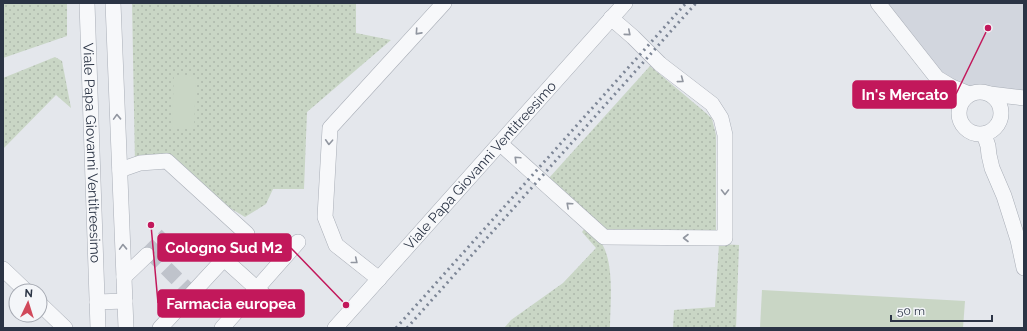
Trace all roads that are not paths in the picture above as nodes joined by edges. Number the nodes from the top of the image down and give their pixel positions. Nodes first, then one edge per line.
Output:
1 (87, 3) edge
2 (113, 3) edge
3 (444, 3) edge
4 (625, 3) edge
5 (878, 3) edge
6 (611, 18) junction
7 (937, 78) junction
8 (969, 94) junction
9 (990, 94) junction
10 (1022, 98) edge
11 (959, 108) junction
12 (1000, 120) junction
13 (984, 134) junction
14 (499, 144) junction
15 (120, 170) junction
16 (298, 242) dead end
17 (147, 256) tunnel mouth
18 (224, 259) junction
19 (1024, 268) edge
20 (3, 269) edge
21 (124, 277) junction
22 (379, 279) junction
23 (18, 283) edge
24 (260, 291) junction
25 (125, 301) junction
26 (97, 302) junction
27 (48, 312) edge
28 (65, 328) edge
29 (98, 328) edge
30 (126, 328) edge
31 (160, 328) edge
32 (222, 328) edge
33 (335, 328) edge

1 - 26 street, Viale Papa Giovanni Ventitreesimo
15 -> 2 street, Viale Papa Giovanni Ventitreesimo
3 -> 22 street
4 - 6 street, Viale Papa Giovanni Ventitreesimo
5 - 7 street
6 - 14 street, Viale Papa Giovanni Ventitreesimo
6 -> 14 street
7 - 8 street
7 - 11 street
8 - 9 street
8 - 11 street
9 - 10 street
9 - 12 street
10 - 12 street
11 - 13 street
12 - 13 street
13 - 19 street
14 - 22 street, Viale Papa Giovanni Ventitreesimo
15 - 18 street
21 -> 15 street, Viale Papa Giovanni Ventitreesimo
16 - 24 street
17 - 21 street
18 - 24 street
18 - 31 street
20 - 23 street
21 - 25 street, Viale Papa Giovanni Ventitreesimo
22 - 33 street, Viale Papa Giovanni Ventitreesimo
24 - 32 street
25 - 26 street
25 - 30 street, Viale Papa Giovanni Ventitreesimo
26 - 29 street, Viale Papa Giovanni Ventitreesimo
27 - 28 street

